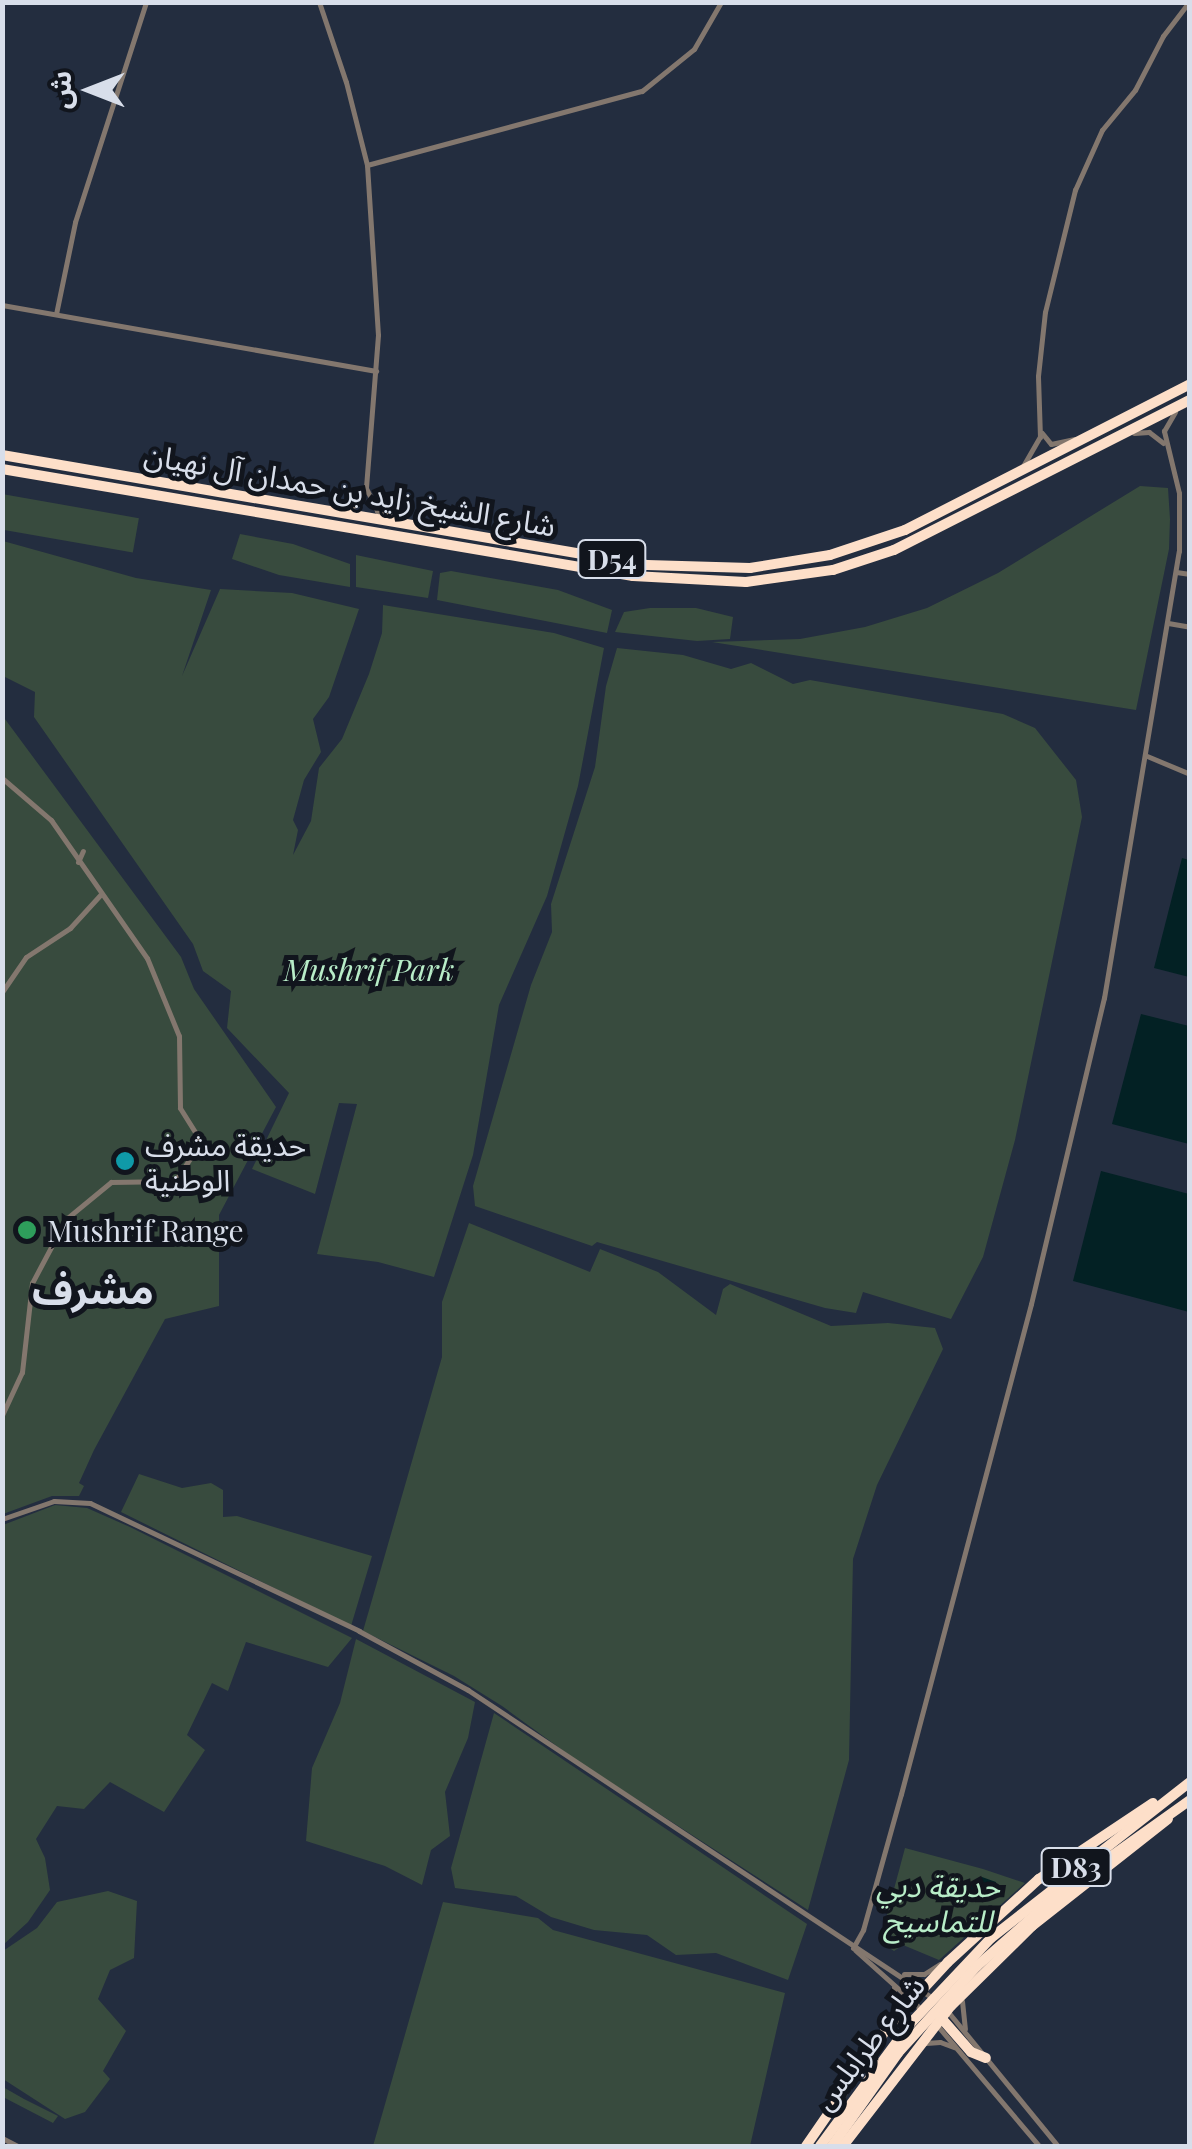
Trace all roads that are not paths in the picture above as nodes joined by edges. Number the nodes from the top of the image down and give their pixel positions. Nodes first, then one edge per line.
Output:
1 (146, 2) edge
2 (319, 2) edge
3 (722, 2) edge
4 (1189, 2) edge
5 (367, 165) junction
6 (2, 305) edge
7 (56, 314) junction
8 (376, 371) junction
9 (1190, 384) edge
10 (1190, 402) edge
11 (1040, 430) junction
12 (1087, 436) junction
13 (1103, 444) junction
14 (1165, 446) junction
15 (2, 455) edge
16 (2, 468) edge
17 (1014, 475) junction
18 (366, 488) junction
19 (330, 511) junction
20 (423, 527) junction
21 (1176, 572) junction
22 (1190, 574) edge
23 (1168, 623) junction
24 (1190, 626) edge
25 (1147, 756) junction
26 (1190, 774) edge
27 (2, 778) edge
28 (83, 851) dead end
29 (78, 862) junction
30 (86, 875) junction
31 (98, 875) dead end
32 (101, 894) junction
33 (2, 992) edge
34 (2, 1415) edge
35 (2, 1519) edge
36 (1190, 1782) edge
37 (1168, 1797) junction
38 (1190, 1800) edge
39 (1176, 1810) junction
40 (853, 1948) junction
41 (948, 1962) junction
42 (973, 1963) junction
43 (896, 1972) junction
44 (889, 1980) junction
45 (974, 1983) junction
46 (923, 1988) junction
47 (912, 2000) junction
48 (940, 2017) junction
49 (888, 2026) junction
50 (968, 2036) junction
51 (957, 2048) junction
52 (900, 2051) junction
53 (986, 2058) junction
54 (2, 2138) edge
55 (18, 2146) edge
56 (806, 2146) edge
57 (820, 2146) edge
58 (832, 2146) edge
59 (844, 2146) edge
60 (1039, 2146) edge
61 (1058, 2146) edge

1 - 7 street
2 - 5 street
3 - 5 street
4 - 11 street
5 - 8 street
6 - 7 street
7 - 8 street
8 - 18 street
9 - 12 highway, شارع الشيخ زايد بن حمدان آل نهيان / D54
10 - 13 highway, شارع الشيخ زايد بن حمدان آل نهيان / D54
10 - 14 street
11 - 12 street
11 - 17 street
12 - 17 highway, شارع الشيخ زايد بن حمدان آل نهيان / D54
13 - 14 street
13 - 16 highway, شارع الشيخ زايد بن حمدان آل نهيان / D54
14 - 21 street
15 - 19 highway, شارع الشيخ زايد بن حمدان آل نهيان / D54
17 - 20 highway, شارع الشيخ زايد بن حمدان آل نهيان / D54
18 - 19 street
18 - 20 street
19 - 20 highway, شارع الشيخ زايد بن حمدان آل نهيان / D54
21 - 22 street
21 - 23 street
23 - 24 street
23 - 25 street
25 - 26 street
25 - 40 street
27 - 29 street
28 - 29 street
29 - 30 street
30 - 31 street
30 - 32 street
32 - 33 street
32 - 34 street
35 - 40 street
36 - 37 highway, شارع طرابلس / D83
37 - 41 highway
37 - 42 highway, شارع طرابلس / D83
38 - 39 highway, شارع طرابلس / D83
39 - 42 highway, شارع طرابلس / D83
39 - 45 highway
40 - 43 street
40 - 44 street
41 - 43 street
41 - 46 highway
42 - 52 highway, شارع طرابلس / D83
43 - 46 street
44 - 47 street
44 - 49 street
45 - 48 highway
45 - 50 street
46 - 47 highway
46 - 48 street
47 - 48 highway
47 - 49 highway
48 - 50 street
48 - 51 street
48 - 52 highway
48 - 53 highway
49 - 56 highway
50 - 53 street
51 - 52 street
51 - 60 street
52 - 57 highway, شارع طرابلس / D83
52 - 58 highway, شارع طرابلس / D83
52 - 59 highway
53 - 61 street
54 - 55 street

